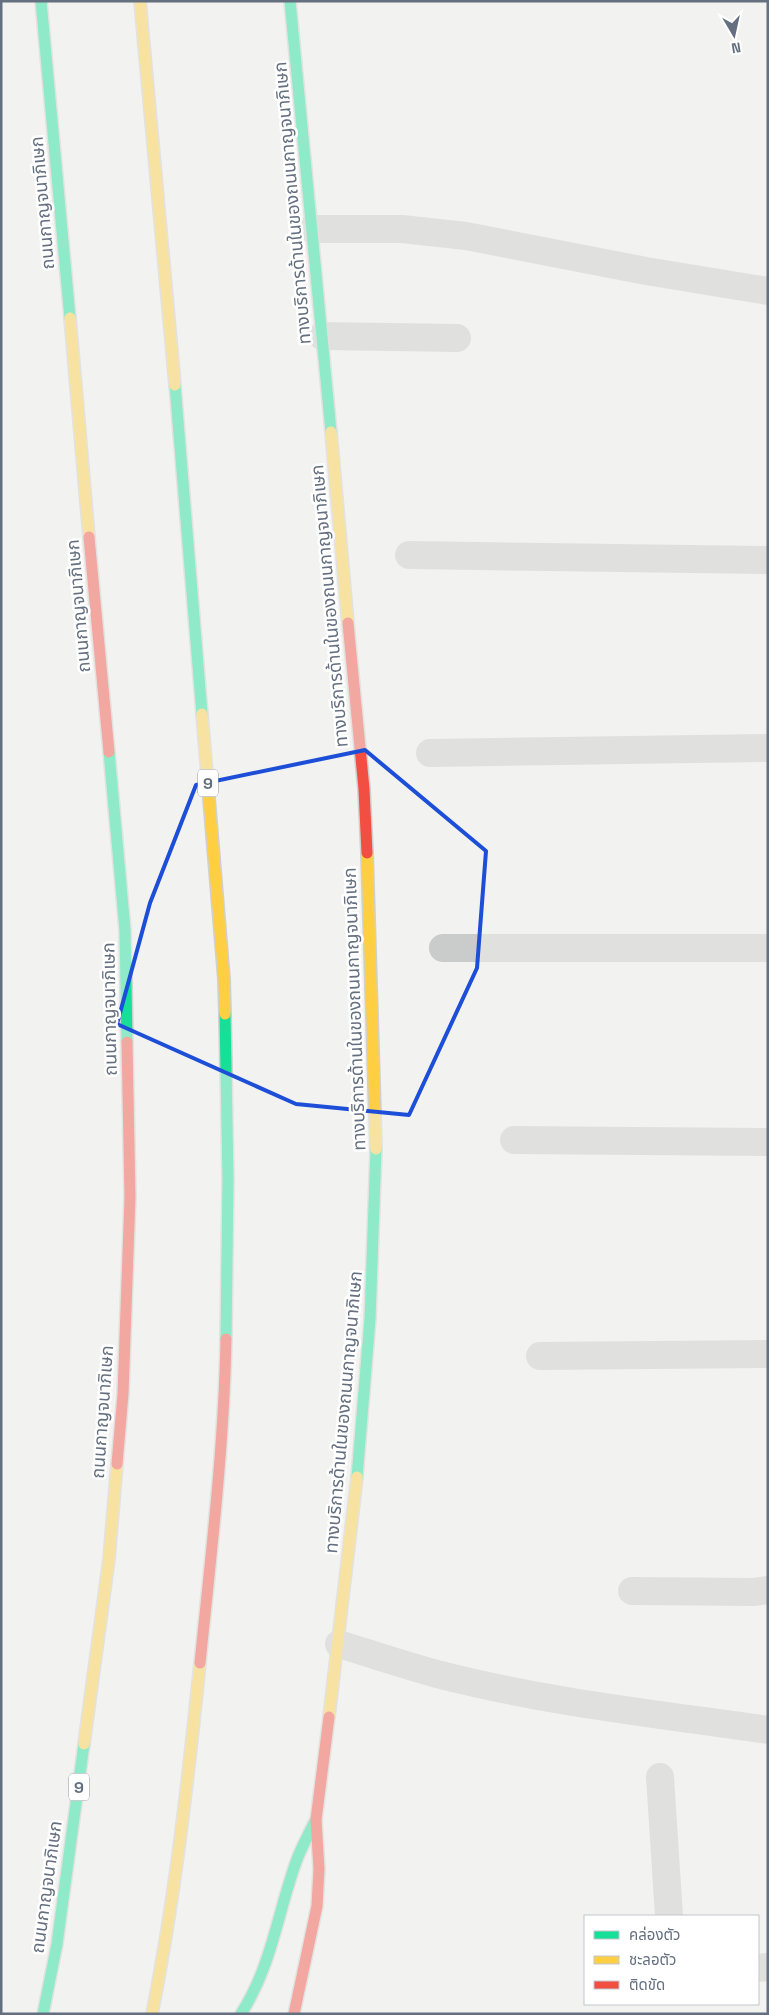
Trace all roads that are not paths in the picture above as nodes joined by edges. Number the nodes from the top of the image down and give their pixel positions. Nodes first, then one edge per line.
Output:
1 (41, 1) edge
2 (140, 1) edge
3 (290, 1) edge
4 (312, 229) junction
5 (768, 291) edge
6 (322, 336) junction
7 (457, 338) dead end
8 (409, 555) dead end
9 (768, 560) edge
10 (768, 748) edge
11 (430, 752) dead end
12 (443, 948) dead end
13 (768, 948) edge
14 (514, 1140) dead end
15 (768, 1142) edge
16 (768, 1354) edge
17 (540, 1356) dead end
18 (768, 1590) edge
19 (632, 1591) dead end
20 (338, 1644) junction
21 (768, 1730) edge
22 (660, 1777) dead end
23 (316, 1820) junction
24 (669, 1915) edge
25 (43, 2014) edge
26 (152, 2014) edge
27 (241, 2014) edge
28 (294, 2014) edge

1 - 25 main road, ถนนกาญจนาภิเษก / 9
2 - 26 main road, 9
3 - 4 main road, ทางบริการด้านในของถนนกาญจนาภิเษก
4 - 5 street
4 - 6 main road, ทางบริการด้านในของถนนกาญจนาภิเษก
6 - 7 street
6 - 20 main road, ทางบริการด้านในของถนนกาญจนาภิเษก
8 - 9 street
10 - 11 street
12 - 13 street
14 - 15 street
16 - 17 street
18 - 19 street
20 - 21 street
20 - 23 main road, ทางบริการด้านในของถนนกาญจนาภิเษก
22 - 24 street
23 - 27 main road
23 - 28 main road, ทางบริการด้านในของถนนกาญจนาภิเษก

